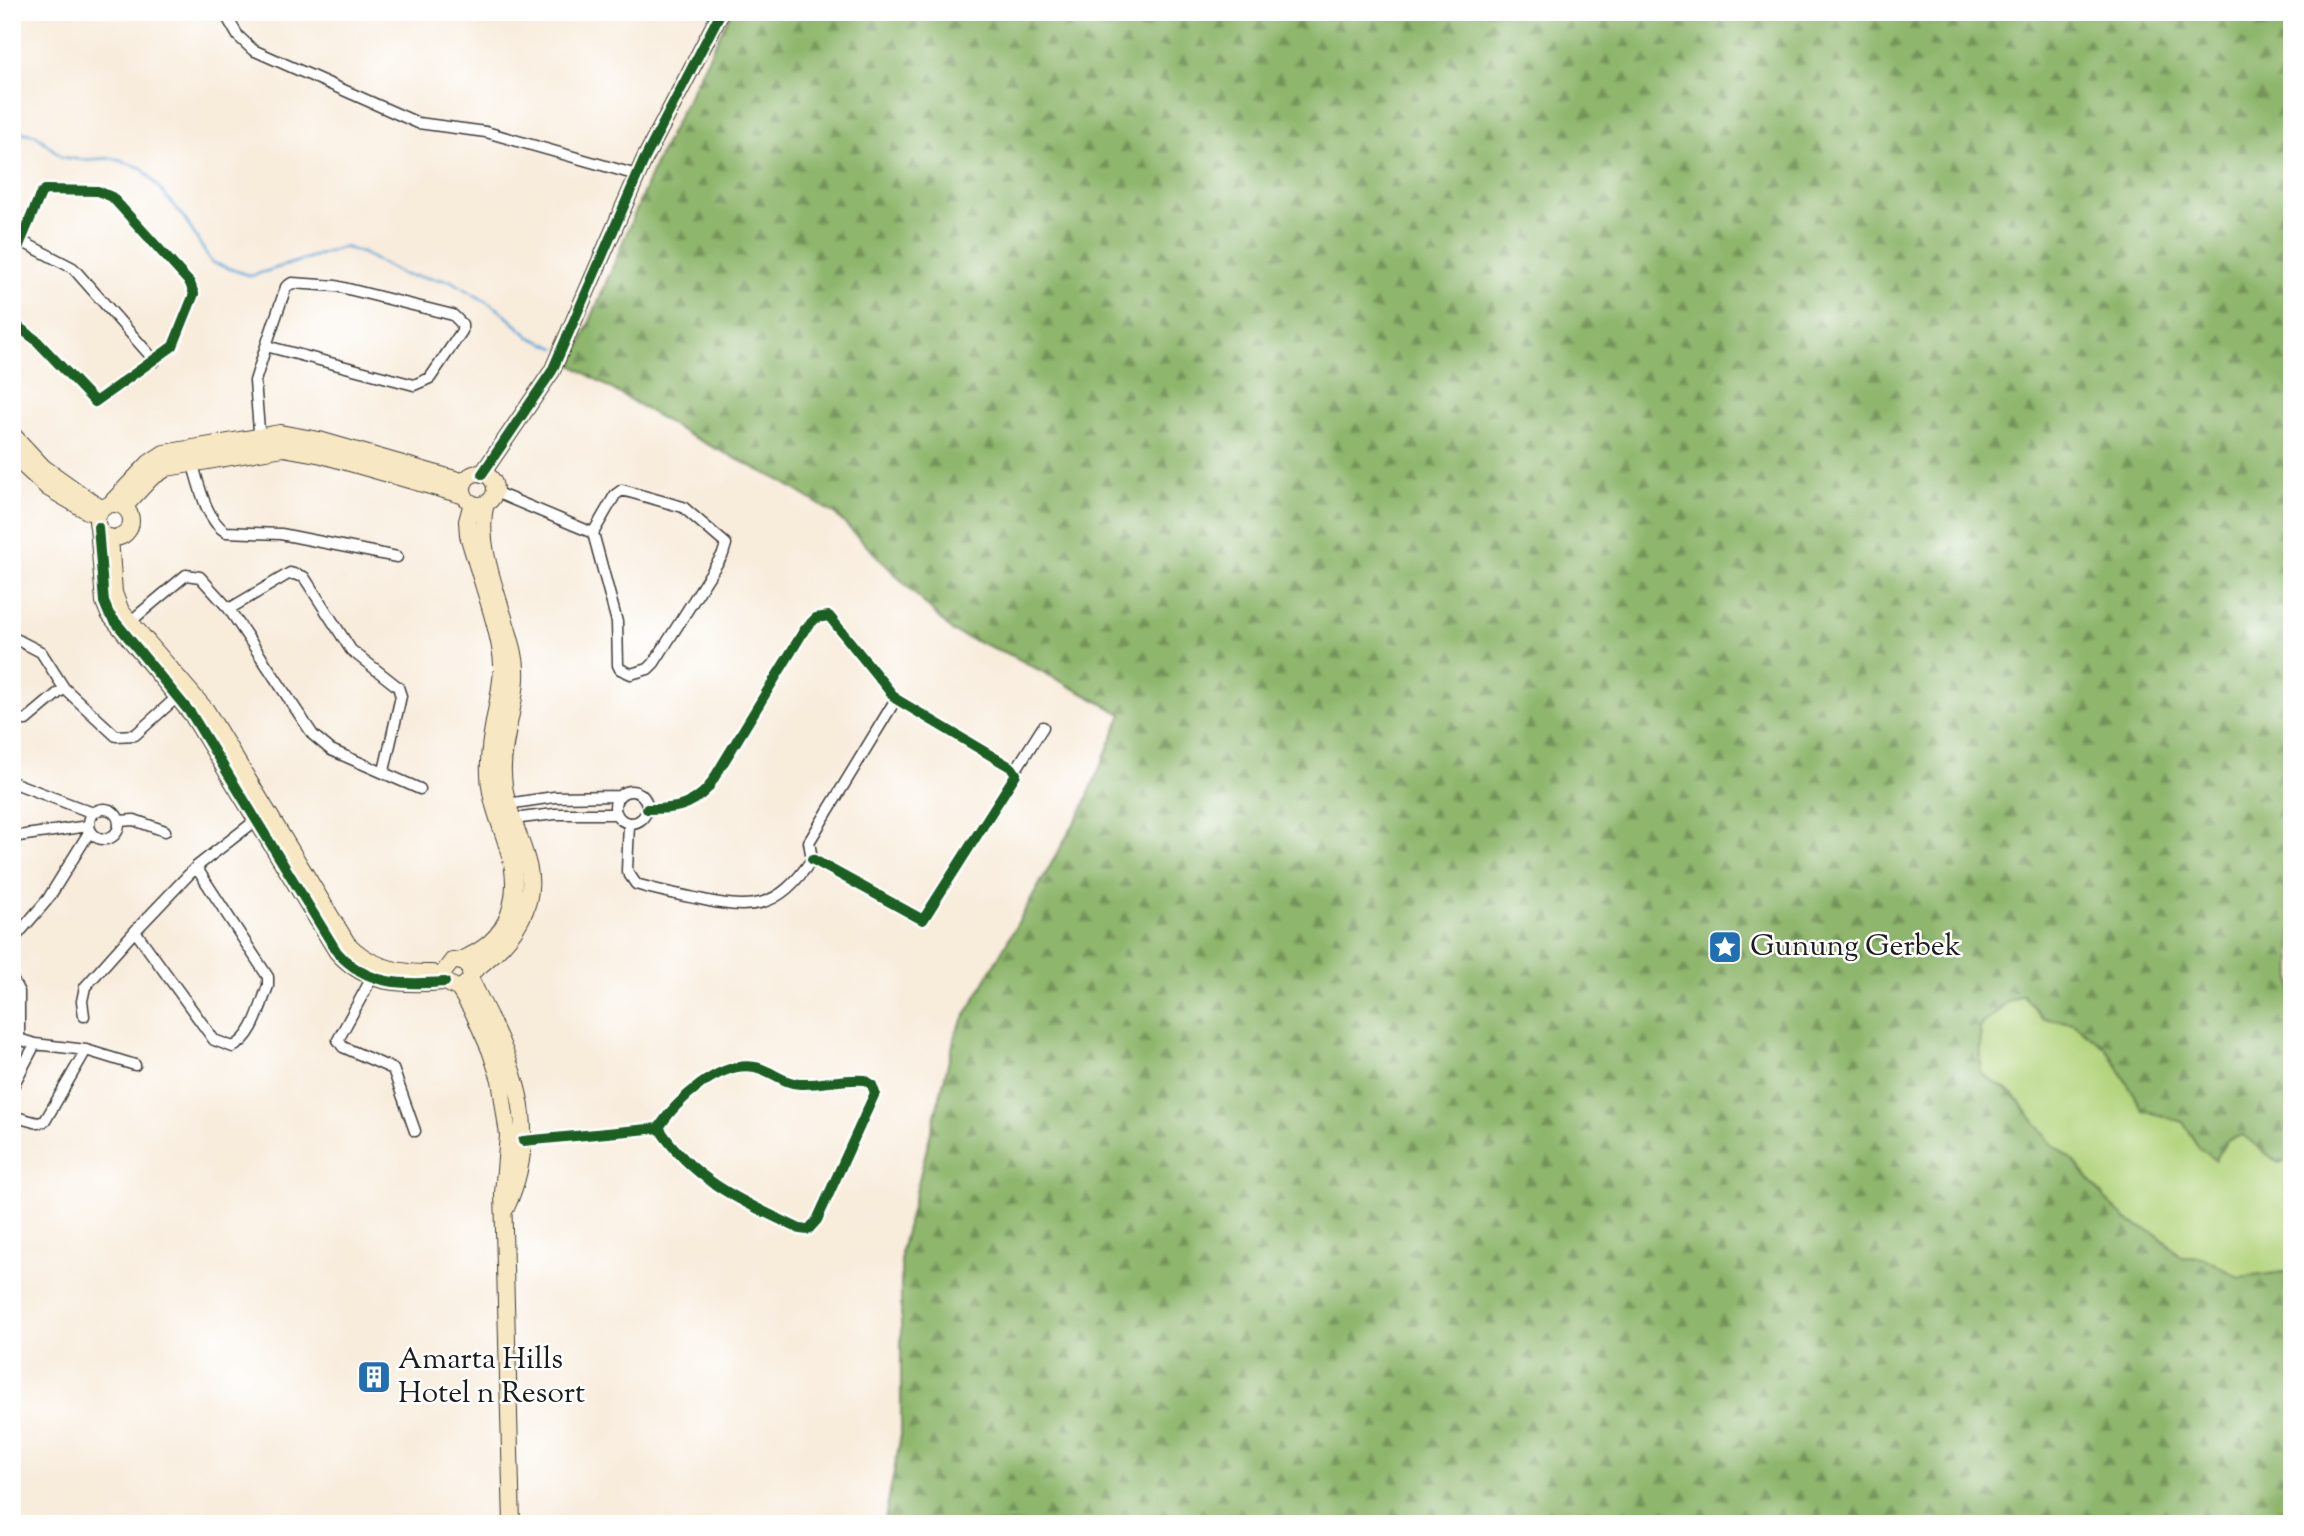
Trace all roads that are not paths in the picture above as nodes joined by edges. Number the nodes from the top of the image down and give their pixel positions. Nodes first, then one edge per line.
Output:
1 (224, 12) edge
2 (721, 12) edge
3 (639, 169) junction
4 (21, 241) junction
5 (12, 262) edge
6 (12, 323) edge
7 (266, 346) junction
8 (155, 361) junction
9 (12, 434) edge
10 (260, 442) junction
11 (12, 455) edge
12 (190, 455) junction
13 (479, 490) junction
14 (107, 517) junction
15 (593, 533) junction
16 (397, 558) dead end
17 (229, 609) junction
18 (125, 627) junction
19 (12, 637) edge
20 (64, 688) junction
21 (177, 696) junction
22 (896, 699) junction
23 (12, 718) edge
24 (1043, 727) dead end
25 (384, 771) junction
26 (1015, 771) junction
27 (12, 782) edge
28 (420, 789) dead end
29 (619, 796) junction
30 (646, 809) junction
31 (510, 812) junction
32 (93, 813) junction
33 (617, 814) junction
34 (119, 821) junction
35 (255, 821) junction
36 (629, 823) junction
37 (89, 828) junction
38 (165, 831) dead end
39 (12, 838) edge
40 (812, 859) junction
41 (196, 867) junction
42 (295, 872) junction
43 (522, 872) junction
44 (135, 931) junction
45 (12, 941) edge
46 (375, 972) junction
47 (459, 976) junction
48 (12, 979) edge
49 (84, 1016) dead end
50 (15, 1038) edge
51 (35, 1044) junction
52 (496, 1047) junction
53 (86, 1050) junction
54 (135, 1065) dead end
55 (12, 1088) edge
56 (12, 1116) edge
57 (659, 1128) junction
58 (415, 1131) dead end
59 (523, 1141) junction
60 (508, 1189) junction
61 (512, 1524) edge

1 - 3 street
2 - 3 street
3 - 13 street
4 - 5 street
4 - 8 street
4 - 8 street
6 - 8 street
7 - 7 street
7 - 10 street
9 - 14 street
10 - 12 street
10 - 13 street
11 - 14 street
12 - 14 street
12 - 16 street
13 - 15 street
13 - 31 street
13 - 43 street
14 - 18 street
15 - 15 street
17 - 18 street
17 - 25 street
17 - 25 street
18 - 21 street
18 - 42 street
19 - 20 street
20 - 21 street
20 - 23 street
21 - 35 street
22 - 26 street
22 - 30 street
22 - 40 street
24 - 26 street
25 - 28 street
26 - 40 street
27 - 32 street
29 - 30 street
29 - 31 street
29 - 33 street
30 - 36 street
31 - 33 street
31 - 43 street
32 - 34 street
32 - 37 street
33 - 36 street
34 - 37 street
34 - 38 street
35 - 41 street
35 - 42 street
36 - 40 street
37 - 39 street
37 - 45 street
41 - 44 street
41 - 44 street
42 - 46 street
43 - 47 street
44 - 49 street
46 - 47 street
46 - 58 street
47 - 52 street
48 - 50 street
50 - 51 street
51 - 53 street
51 - 55 street
52 - 59 street
52 - 60 street
53 - 54 street
53 - 56 street
57 - 57 street
57 - 59 street
59 - 60 street
60 - 61 street

